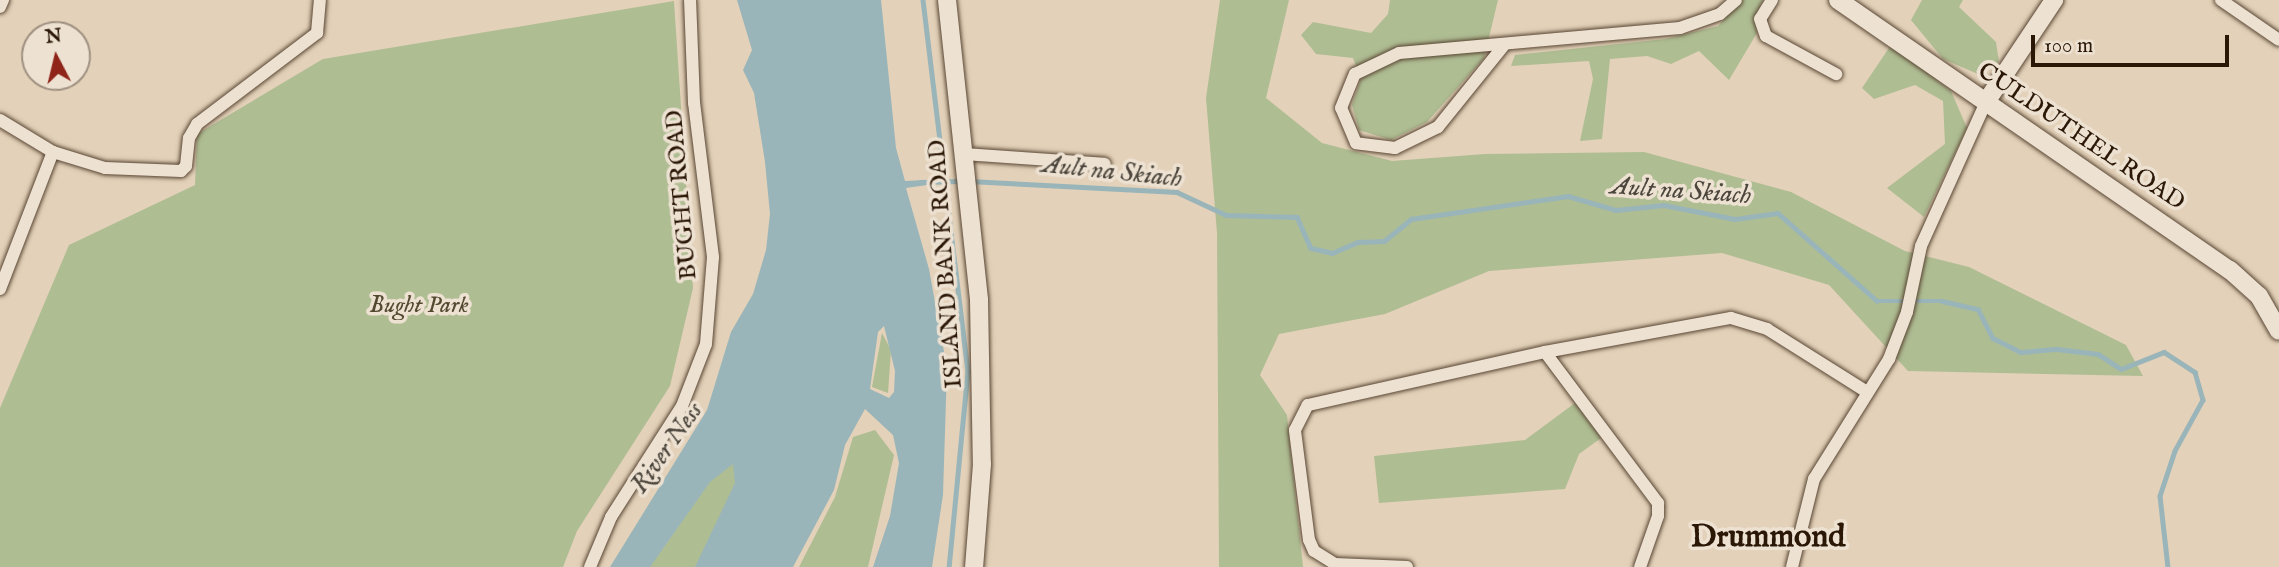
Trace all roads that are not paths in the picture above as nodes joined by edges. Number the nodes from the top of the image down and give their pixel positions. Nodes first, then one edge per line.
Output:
1 (3, 0) edge
2 (320, 0) edge
3 (690, 0) edge
4 (947, 0) edge
5 (1737, 0) edge
6 (1772, 0) edge
7 (1838, 0) edge
8 (2054, 0) edge
9 (2221, 0) edge
10 (0, 8) edge
11 (2279, 40) edge
12 (1505, 44) junction
13 (1836, 75) dead end
14 (1986, 102) junction
15 (0, 120) edge
16 (53, 152) junction
17 (963, 154) junction
18 (1105, 164) dead end
19 (0, 289) edge
20 (2279, 331) edge
21 (1545, 352) junction
22 (1867, 392) junction
23 (590, 567) edge
24 (974, 567) edge
25 (1407, 567) edge
26 (1640, 567) edge
27 (1792, 567) edge

1 - 10 street
2 - 16 street
3 - 23 street, BUGHT ROAD
4 - 17 main road, ISLAND BANK ROAD
5 - 12 street
6 - 13 street
7 - 14 main road, CULDUTHEL ROAD
8 - 14 main road
9 - 11 street
12 - 12 street
14 - 20 main road, CULDUTHEL ROAD
14 - 22 street
15 - 16 street
16 - 19 street
17 - 18 street
17 - 24 main road, ISLAND BANK ROAD
21 - 22 street
21 - 25 street
21 - 26 street
22 - 27 street

